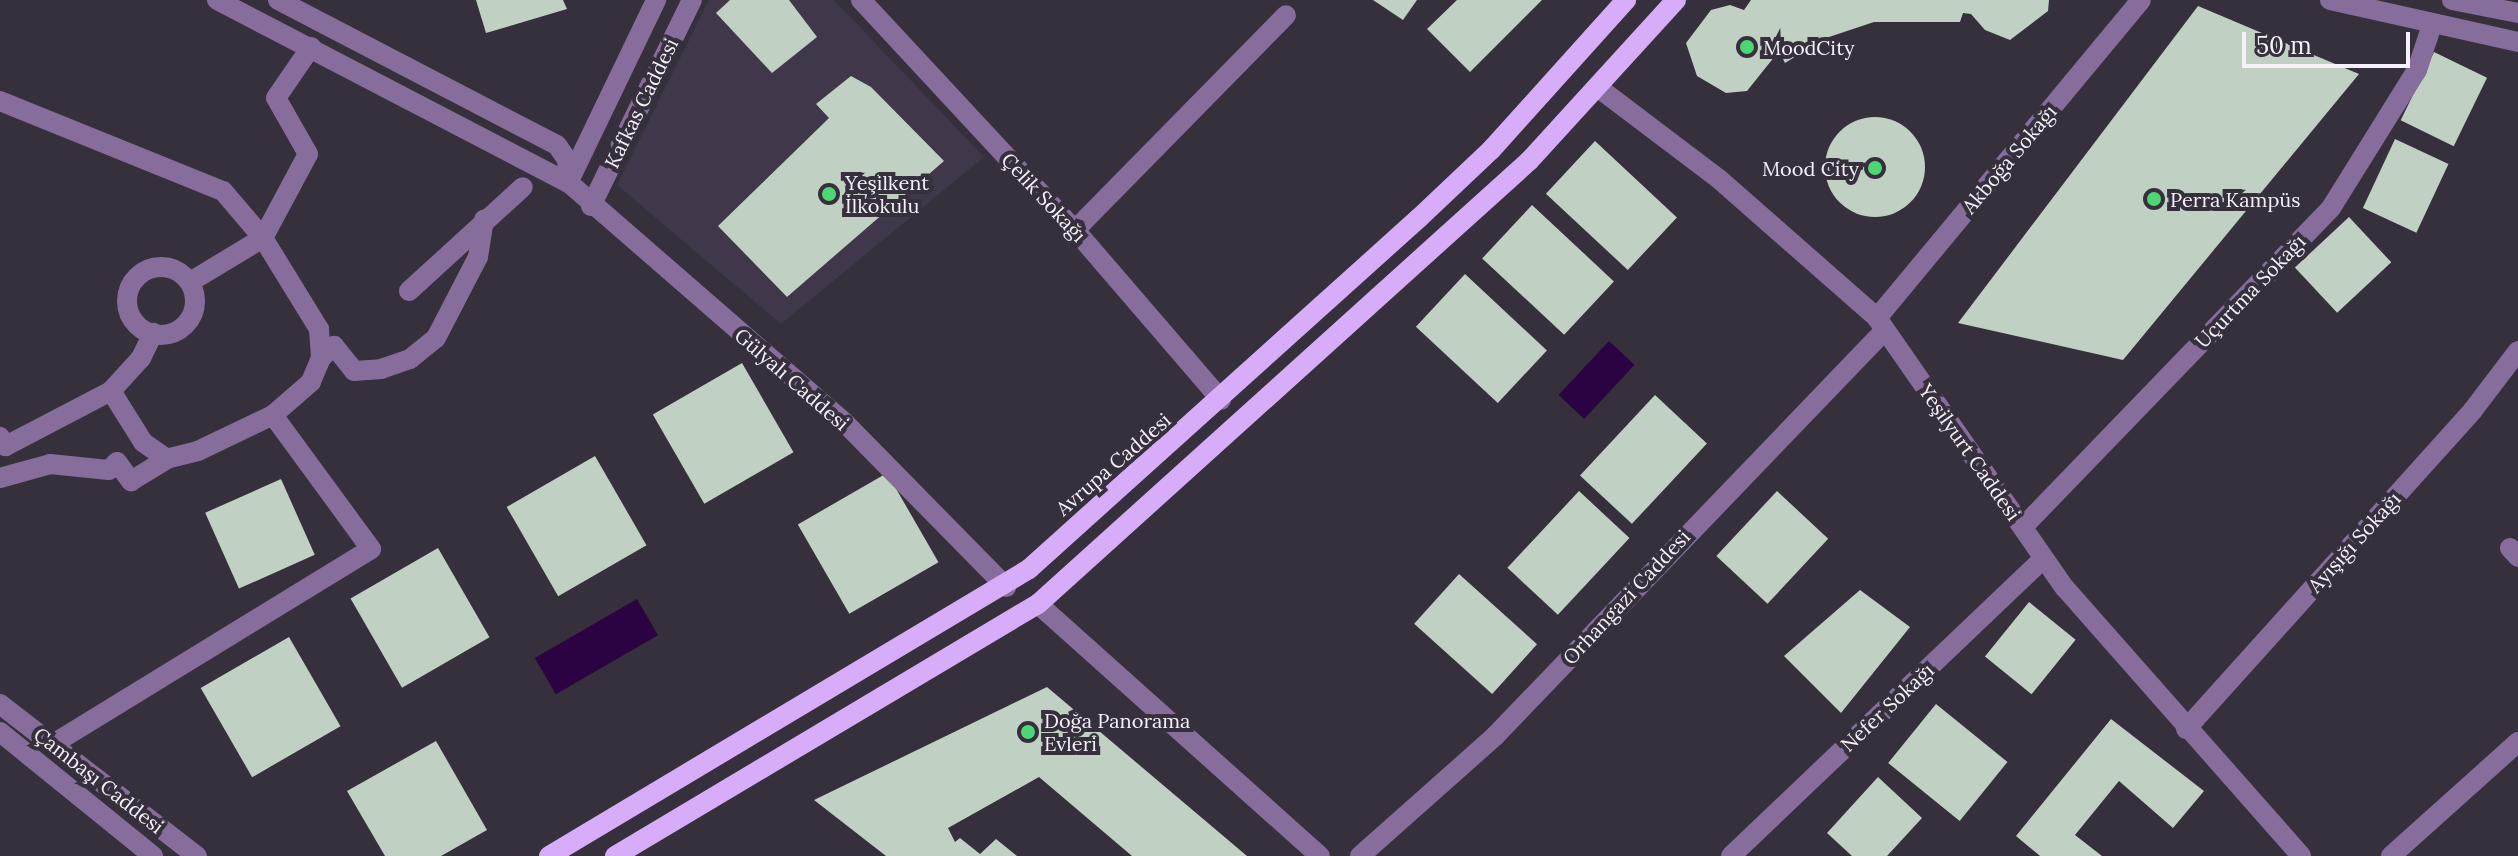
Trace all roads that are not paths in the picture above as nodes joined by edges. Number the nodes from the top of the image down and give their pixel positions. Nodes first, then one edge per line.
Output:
1 (217, 0) edge
2 (278, 0) edge
3 (656, 0) edge
4 (692, 0) edge
5 (861, 0) edge
6 (1626, 0) edge
7 (1676, 0) edge
8 (2141, 0) edge
9 (2330, 0) edge
10 (2452, 0) edge
11 (2518, 13) edge
12 (1286, 15) dead end
13 (2432, 25) junction
14 (2518, 42) edge
15 (311, 47) junction
16 (1600, 89) junction
17 (0, 101) edge
18 (569, 183) junction
19 (523, 187) dead end
20 (591, 206) junction
21 (484, 219) junction
22 (1075, 230) junction
23 (263, 238) junction
24 (190, 282) junction
25 (409, 291) dead end
26 (1881, 324) junction
27 (153, 333) junction
28 (2518, 351) edge
29 (321, 358) junction
30 (111, 391) junction
31 (1221, 400) junction
32 (273, 415) junction
33 (0, 437) edge
34 (167, 459) junction
35 (0, 478) edge
36 (2023, 527) junction
37 (2043, 559) junction
38 (1006, 587) junction
39 (1038, 604) junction
40 (0, 704) edge
41 (2186, 729) junction
42 (0, 732) edge
43 (2518, 742) edge
44 (53, 744) junction
45 (153, 856) edge
46 (197, 856) edge
47 (549, 856) edge
48 (615, 856) edge
49 (1320, 856) edge
50 (1360, 856) edge
51 (1731, 856) edge
52 (2301, 856) edge
53 (2391, 856) edge

1 - 15 street, Gülyalı Caddesi
2 - 18 street, Gülyalı Caddesi
3 - 18 street, Kafkas Caddesi
4 - 20 street, Kafkas Caddesi
5 - 22 street, Çelik Sokağı
6 - 31 main road, Avrupa Caddesi
7 - 16 main road
8 - 26 street, Akboğa Sokağı
9 - 13 street
10 - 11 street
12 - 22 street
13 - 14 street
13 - 36 street, Uçurtma Sokağı
15 - 18 street, Gülyalı Caddesi
15 - 23 street
16 - 26 street, Yeşilyurt Caddesi
16 - 39 main road
17 - 23 street
18 - 20 street, Gülyalı Caddesi
19 - 21 street
20 - 38 street, Gülyalı Caddesi
21 - 25 street
21 - 29 street
22 - 31 street, Çelik Sokağı
23 - 24 street
23 - 29 street
24 - 27 street
24 - 27 street
26 - 36 street, Yeşilyurt Caddesi
26 - 50 street, Orhangazi Caddesi
27 - 30 street
28 - 41 street, Ayışığı Sokağı
29 - 32 street
30 - 33 street
30 - 34 street
31 - 38 main road, Avrupa Caddesi
32 - 34 street
32 - 44 street
34 - 35 street
36 - 37 street, Yeşilyurt Caddesi
37 - 41 street, Yeşilyurt Caddesi
37 - 51 street, Nefer Sokağı
38 - 47 main road, Avrupa Caddesi
39 - 48 main road
39 - 49 street
40 - 44 street, Çambaşı Caddesi
41 - 52 street, Yeşilyurt Caddesi
42 - 45 street, Çambaşı Caddesi
43 - 53 street
44 - 46 street, Çambaşı Caddesi

